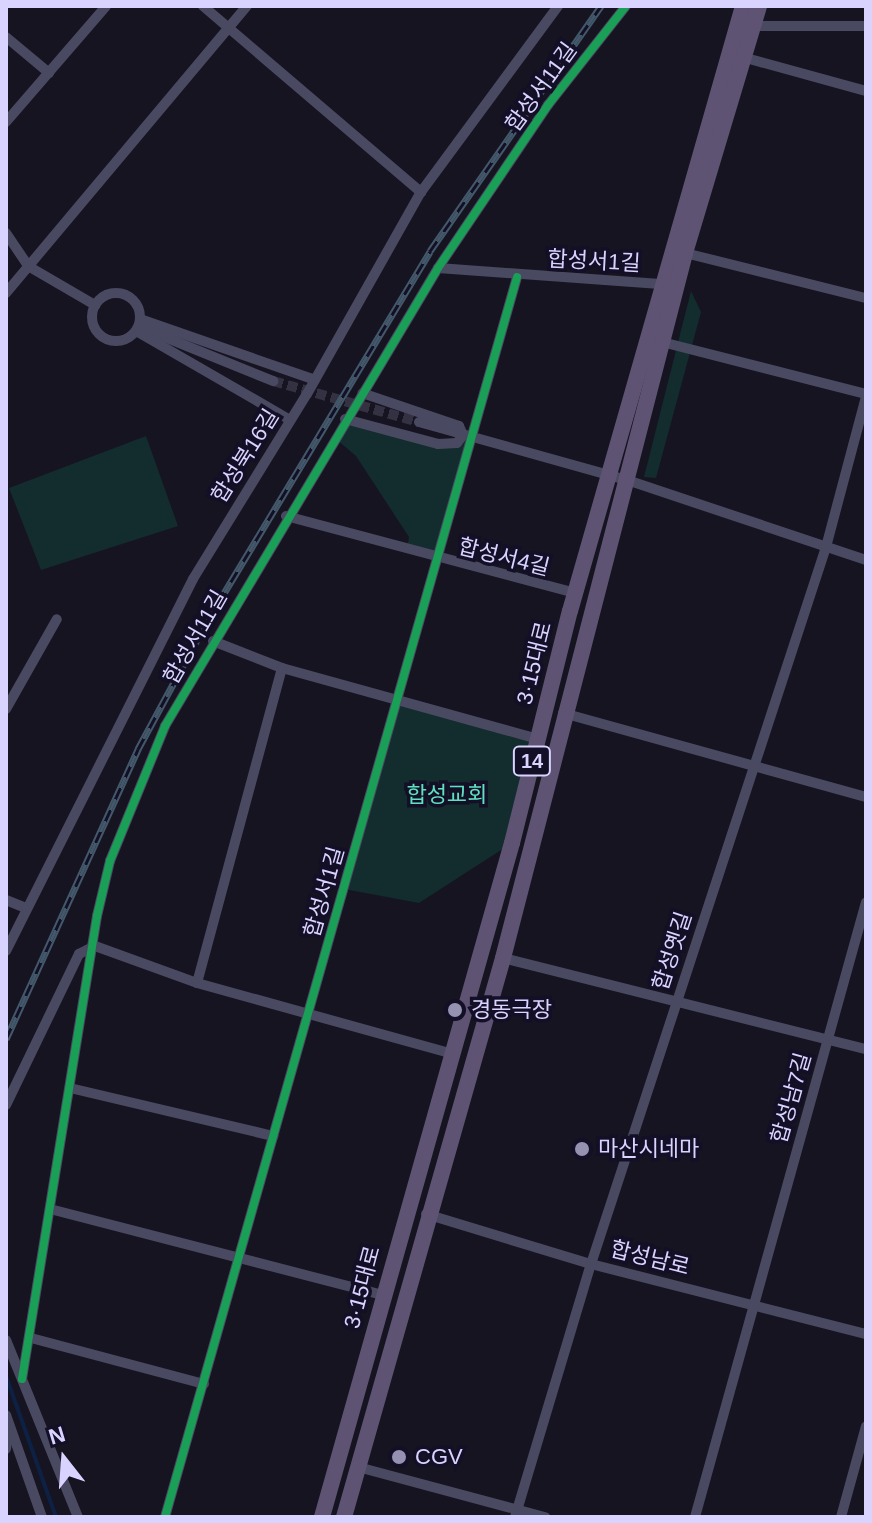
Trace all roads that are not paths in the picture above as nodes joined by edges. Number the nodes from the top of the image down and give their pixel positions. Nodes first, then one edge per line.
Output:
1 (106, 6) edge
2 (203, 6) edge
3 (247, 6) edge
4 (558, 6) edge
5 (626, 6) edge
6 (743, 6) edge
7 (759, 6) edge
8 (755, 26) junction
9 (866, 26) edge
10 (228, 27) junction
11 (6, 37) edge
12 (746, 58) junction
13 (49, 73) junction
14 (866, 91) edge
15 (6, 122) edge
16 (421, 192) junction
17 (7, 236) edge
18 (685, 253) junction
19 (28, 266) junction
20 (438, 268) junction
21 (517, 277) junction
22 (663, 284) junction
23 (6, 293) edge
24 (866, 298) edge
25 (95, 305) junction
26 (138, 326) junction
27 (662, 342) junction
28 (315, 380) junction
29 (273, 381) tunnel mouth
30 (362, 393) junction
31 (866, 395) edge
32 (345, 419) junction
33 (290, 420) junction
34 (419, 422) tunnel mouth
35 (466, 436) junction
36 (608, 475) junction
37 (627, 480) junction
38 (286, 516) junction
39 (826, 547) junction
40 (436, 558) junction
41 (866, 560) edge
42 (575, 593) junction
43 (57, 619) dead end
44 (213, 641) junction
45 (282, 668) junction
46 (396, 700) junction
47 (6, 709) edge
48 (563, 713) junction
49 (538, 739) junction
50 (755, 764) junction
51 (866, 797) edge
52 (6, 900) edge
53 (866, 902) edge
54 (26, 908) junction
55 (95, 946) junction
56 (6, 951) edge
57 (503, 958) junction
58 (197, 983) junction
59 (677, 1002) junction
60 (309, 1013) junction
61 (830, 1039) junction
62 (866, 1049) edge
63 (450, 1053) junction
64 (70, 1088) junction
65 (6, 1105) edge
66 (273, 1136) junction
67 (50, 1209) junction
68 (426, 1214) junction
69 (238, 1260) junction
70 (591, 1264) junction
71 (382, 1295) junction
72 (751, 1305) junction
73 (866, 1334) edge
74 (31, 1338) junction
75 (6, 1340) edge
76 (22, 1379) junction
77 (204, 1384) junction
78 (8, 1420) edge
79 (866, 1426) edge
80 (6, 1449) edge
81 (358, 1467) junction
82 (516, 1513) edge
83 (42, 1517) edge
84 (78, 1517) edge
85 (165, 1517) edge
86 (322, 1517) edge
87 (344, 1517) edge
88 (545, 1517) edge
89 (695, 1517) edge
90 (841, 1517) edge

1 - 13 street
2 - 10 street
3 - 10 street
4 - 16 street, 합성북16길
5 - 20 street, 합성서11길
6 - 22 main road, 3·15대로 / 14
7 - 8 main road, 3·15대로 / 14
8 - 9 street
8 - 12 main road, 3·15대로 / 14
10 - 16 street
10 - 19 street
11 - 13 street
12 - 14 street
12 - 18 main road, 3·15대로 / 14
13 - 15 street
16 - 28 street, 합성북16길
17 - 19 street
18 - 24 street
18 - 27 main road, 3·15대로 / 14
19 - 23 street
19 - 25 street
20 - 21 street
20 - 30 street, 합성서11길
21 - 22 street, 합성서1길
21 - 35 street, 합성서1길
22 - 36 main road, 3·15대로 / 14
25 - 26 street
25 - 26 street
26 - 28 street
26 - 29 street
26 - 33 street
27 - 31 street
27 - 37 main road, 3·15대로 / 14
28 - 33 street, 합성북16길
30 - 32 street, 합성서11길
30 - 35 street
31 - 39 street, 합성옛길
32 - 35 street
32 - 38 street, 합성서11길
33 - 54 street, 합성북16길
34 - 35 street
35 - 36 street
35 - 40 street, 합성서1길
36 - 37 street
36 - 42 main road, 3·15대로 / 14
37 - 39 street
37 - 48 main road, 3·15대로 / 14
38 - 40 street, 합성서4길
38 - 44 street, 합성서11길
39 - 41 street
39 - 50 street, 합성옛길
40 - 42 street, 합성서4길
40 - 46 street, 합성서1길
42 - 49 main road, 3·15대로 / 14
43 - 47 street
44 - 45 street
44 - 55 street, 합성서11길
45 - 46 street
45 - 58 street
46 - 49 street
46 - 60 street, 합성서1길
48 - 50 street
48 - 57 main road, 3·15대로 / 14
49 - 63 main road, 3·15대로 / 14
50 - 51 street
50 - 59 street, 합성옛길
52 - 54 street
53 - 61 street, 합성남7길
54 - 56 street, 합성북16길
55 - 58 street
55 - 64 street, 합성서11길
55 - 65 street
57 - 59 street
57 - 68 main road, 3·15대로 / 14
58 - 60 street
59 - 61 street
59 - 70 street, 합성옛길
60 - 63 street
60 - 66 street, 합성서1길
61 - 62 street
61 - 72 street, 합성남7길
63 - 71 main road, 3·15대로 / 14
64 - 66 street
64 - 67 street, 합성서11길
66 - 69 street, 합성서1길
67 - 69 street
67 - 74 street, 합성서11길
68 - 70 street, 합성남로
68 - 81 main road, 3·15대로 / 14
69 - 71 street
69 - 77 street, 합성서1길
70 - 72 street, 합성남로
70 - 82 street, 합성옛길
71 - 86 main road, 3·15대로 / 14
72 - 73 street, 합성남로
72 - 89 street, 합성남7길
74 - 76 street, 합성서11길
74 - 77 street
75 - 76 street
76 - 84 street
77 - 85 street, 합성서1길
78 - 80 street
78 - 83 street
79 - 90 street
81 - 82 street
81 - 87 main road, 3·15대로 / 14
82 - 88 street

